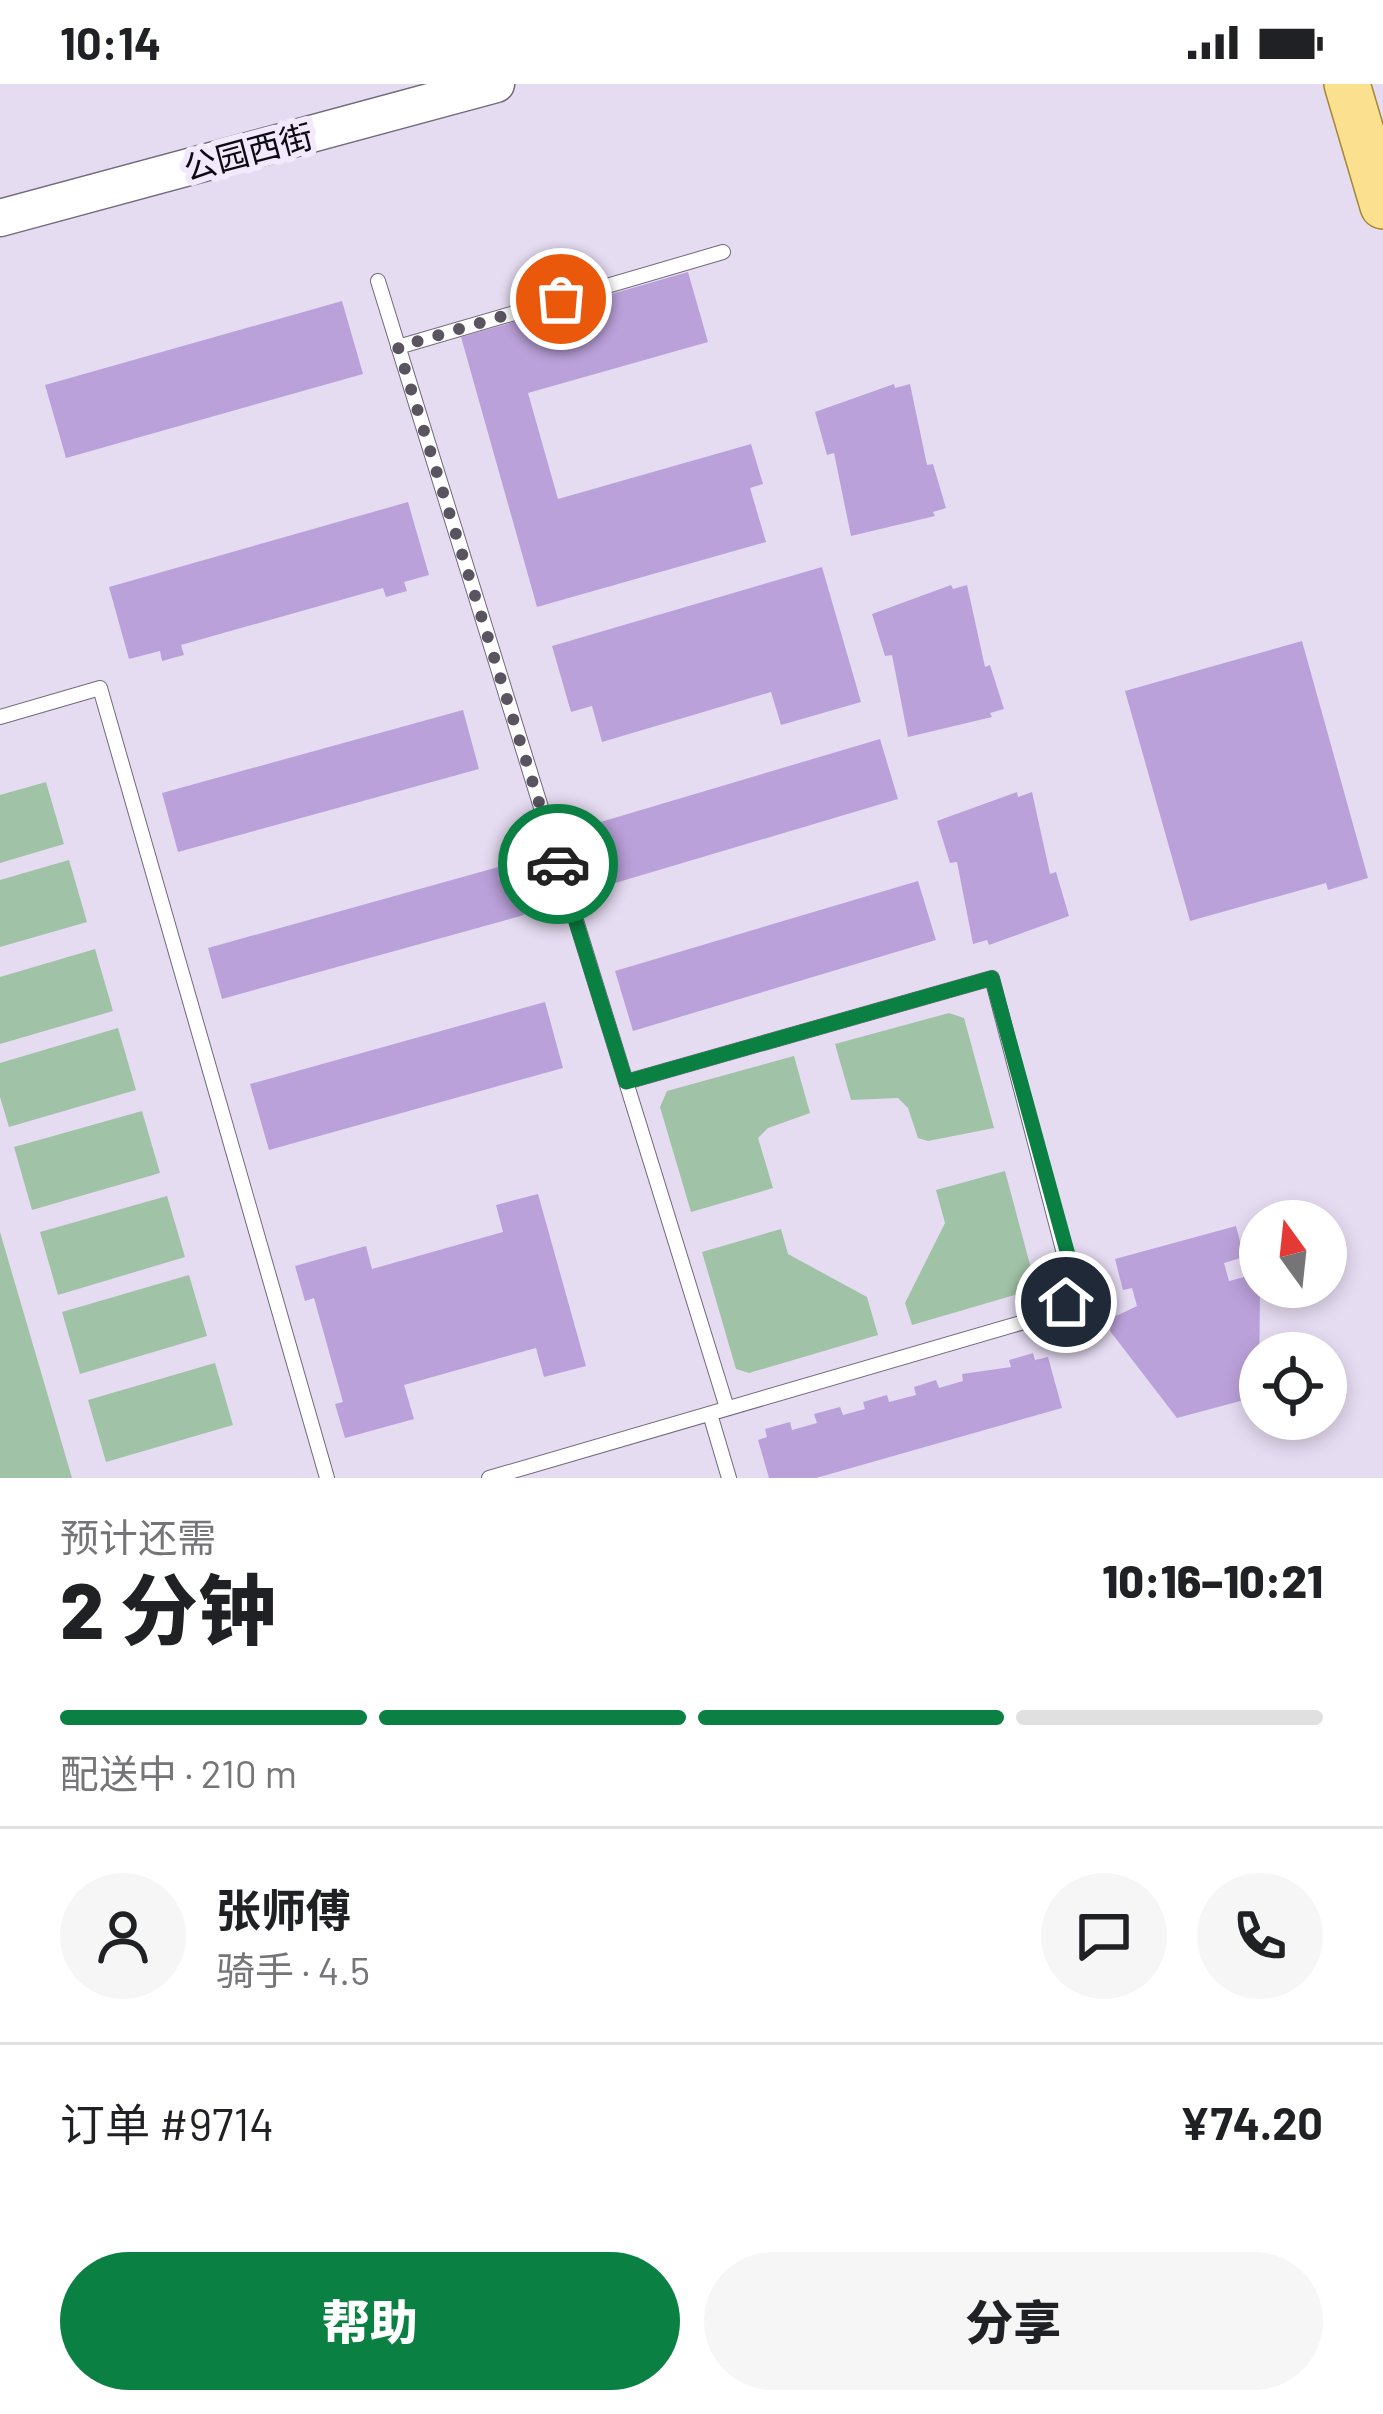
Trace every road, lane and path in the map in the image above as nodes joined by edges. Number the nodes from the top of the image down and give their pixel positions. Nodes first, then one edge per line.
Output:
1 (496, 84) edge
2 (1347, 84) edge
3 (1383, 206) edge
4 (0, 218) edge
5 (723, 252) dead end
6 (378, 281) dead end
7 (398, 347) junction
8 (0, 717) edge
9 (626, 1082) junction
10 (727, 1408) junction
11 (710, 1414) junction
12 (327, 1478) edge
13 (489, 1478) edge
14 (729, 1478) edge

1 - 4 street, 公园西街
2 - 3 main road
5 - 7 lane
6 - 7 lane
7 - 9 lane
8 - 12 lane
9 - 10 lane
9 - 10 lane
10 - 11 lane
11 - 13 lane
11 - 14 lane

